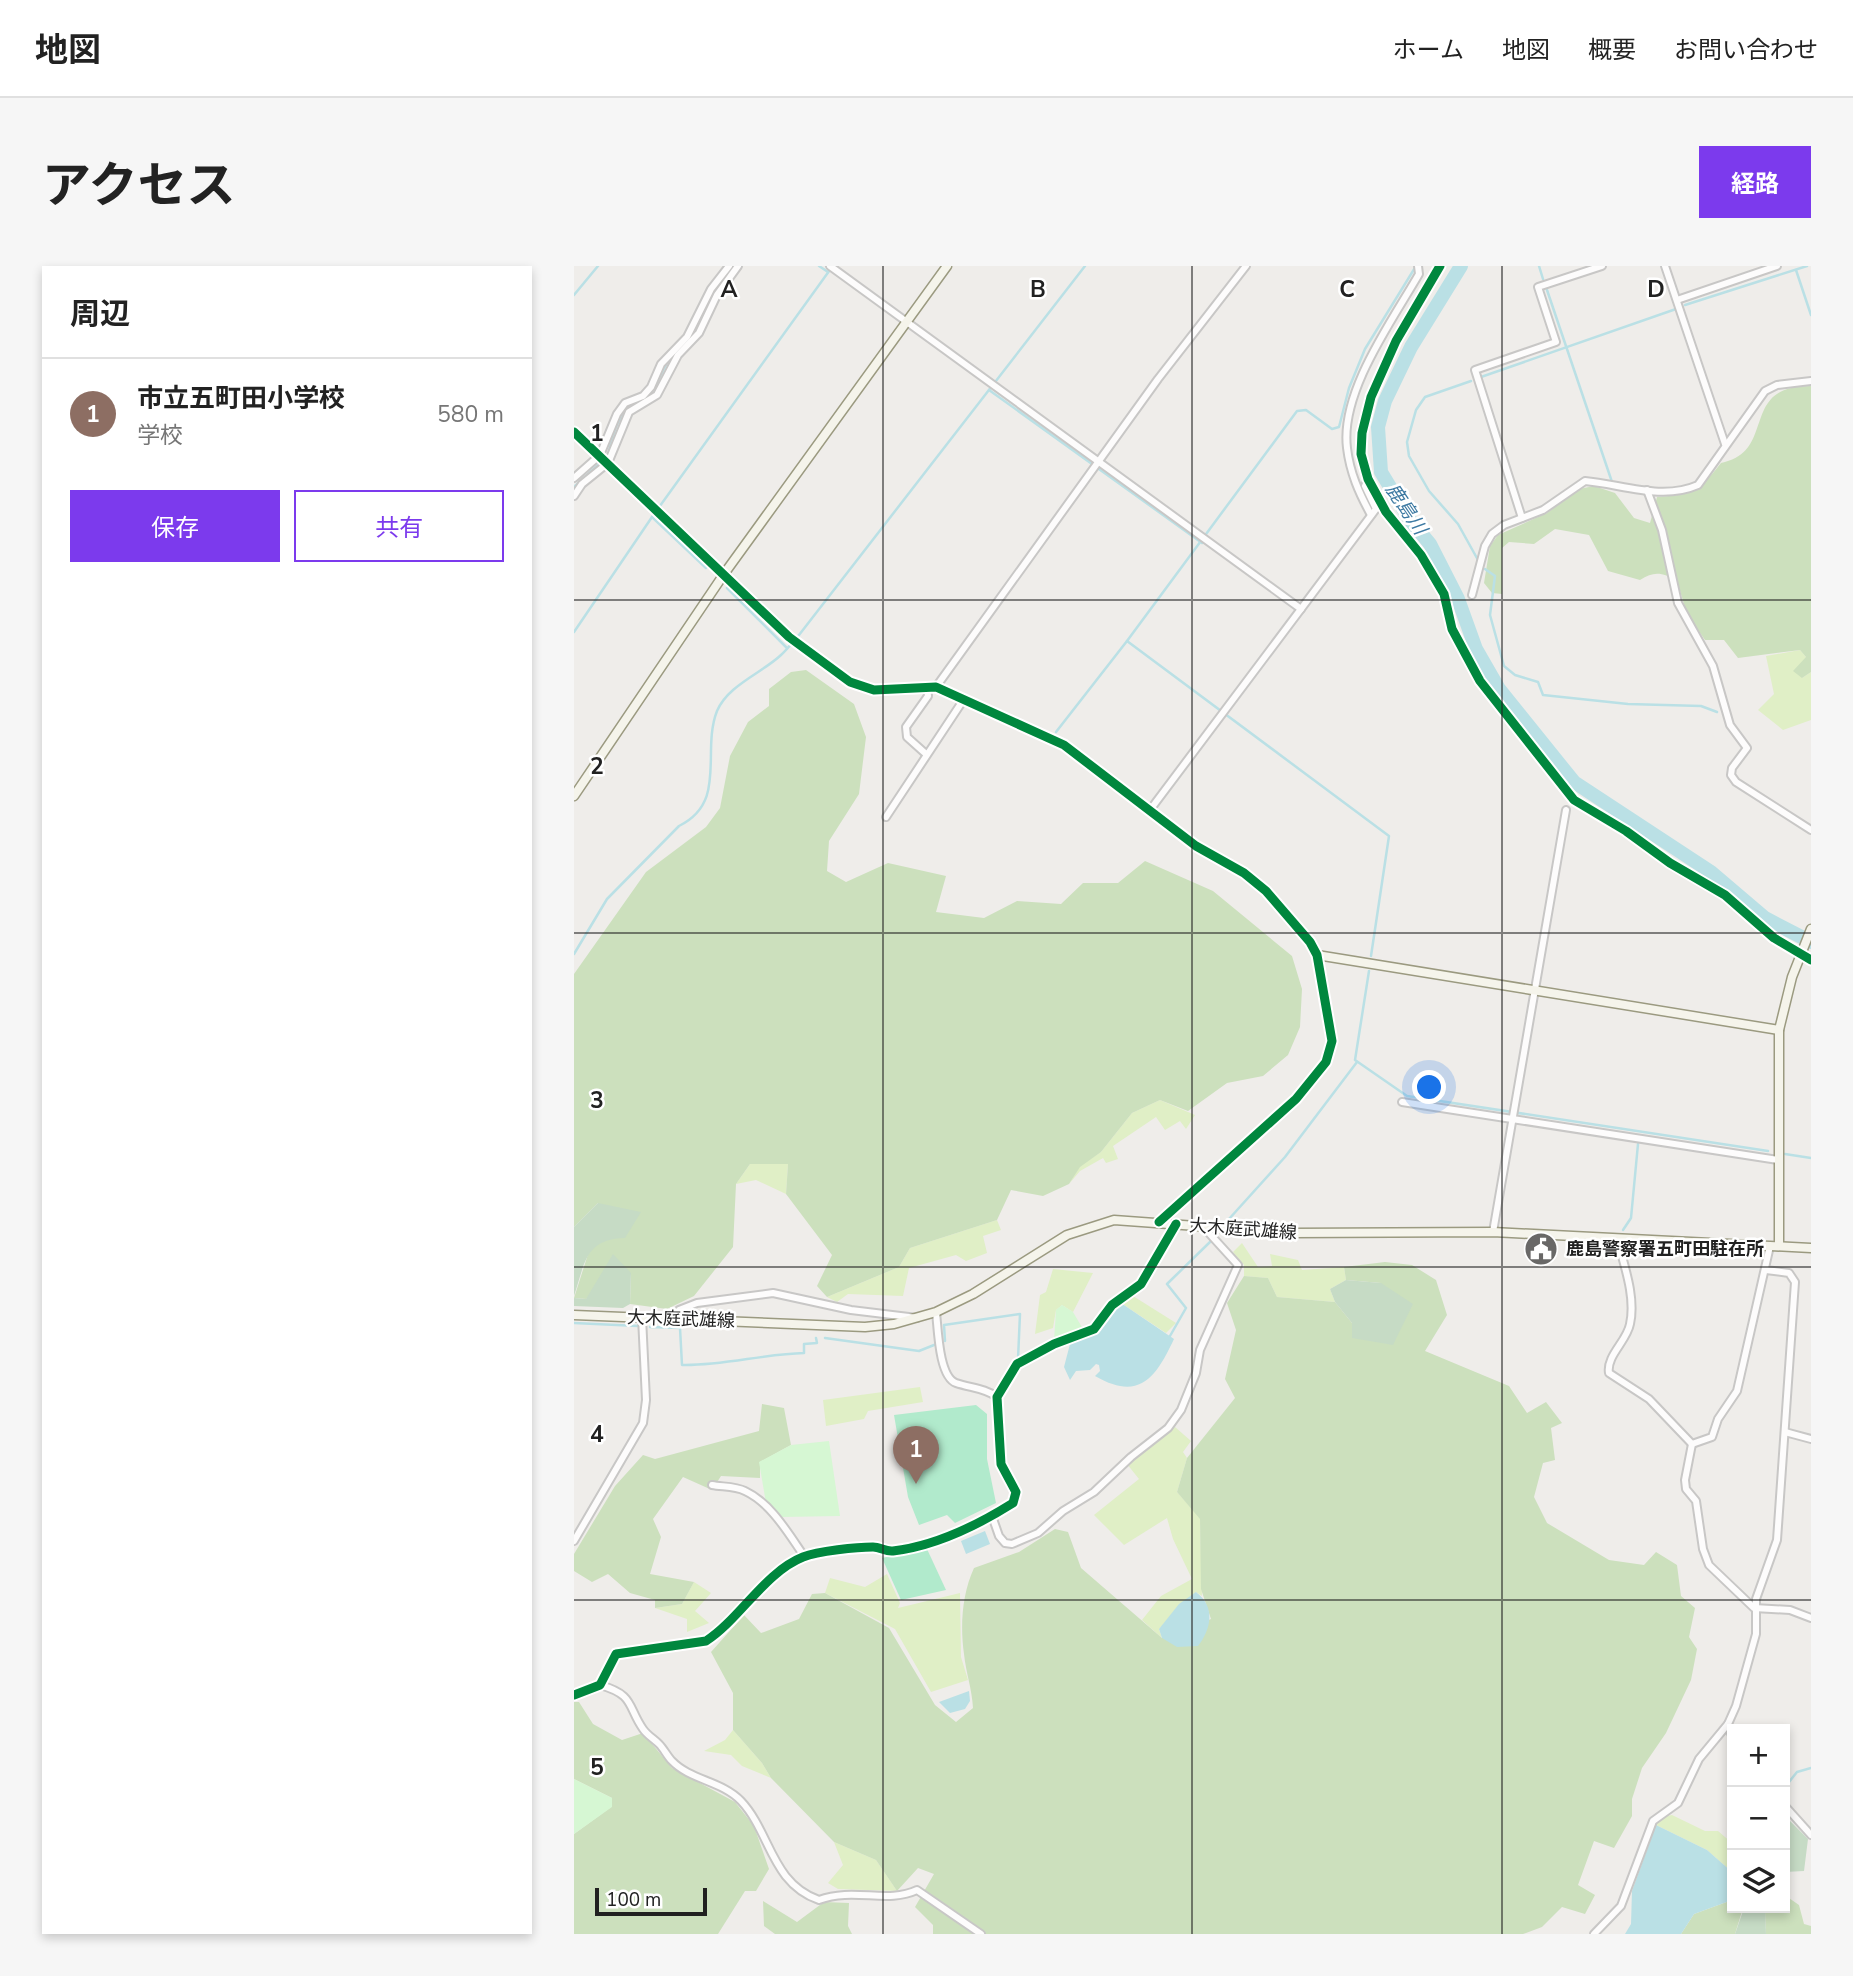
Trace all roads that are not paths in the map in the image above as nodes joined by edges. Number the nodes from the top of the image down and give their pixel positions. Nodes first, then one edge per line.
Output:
1 (729, 266) edge
2 (738, 266) edge
3 (947, 266) edge
4 (1246, 266) edge
5 (1440, 266) edge
6 (1602, 266) edge
7 (1665, 266) edge
8 (1777, 266) edge
9 (1419, 267) edge
10 (833, 268) edge
11 (1677, 300) junction
12 (907, 321) junction
13 (1811, 381) edge
14 (574, 432) edge
15 (1725, 444) junction
16 (600, 455) junction
17 (608, 463) junction
18 (1097, 465) junction
19 (574, 478) edge
20 (1368, 479) junction
21 (1647, 490) junction
22 (574, 496) edge
23 (1371, 515) junction
24 (1522, 518) junction
25 (724, 574) junction
26 (1472, 595) dead end
27 (1301, 609) junction
28 (932, 687) junction
29 (964, 699) junction
30 (926, 754) junction
31 (574, 796) edge
32 (1150, 810) junction
33 (1566, 810) dead end
34 (886, 817) dead end
35 (1811, 830) edge
36 (1811, 930) edge
37 (1317, 955) junction
38 (1800, 955) junction
39 (1811, 960) edge
40 (1536, 991) junction
41 (1779, 1030) junction
42 (1402, 1102) dead end
43 (1513, 1119) junction
44 (1778, 1160) junction
45 (1159, 1222) junction
46 (1176, 1224) junction
47 (1207, 1225) junction
48 (1493, 1232) junction
49 (1618, 1238) junction
50 (1774, 1246) junction
51 (1811, 1248) edge
52 (1766, 1270) junction
53 (936, 1312) junction
54 (574, 1315) edge
55 (642, 1317) junction
56 (676, 1317) junction
57 (919, 1318) junction
58 (997, 1397) junction
59 (1785, 1432) junction
60 (1811, 1439) edge
61 (1692, 1444) junction
62 (712, 1485) dead end
63 (992, 1516) junction
64 (574, 1541) edge
65 (804, 1556) junction
66 (1754, 1608) junction
67 (1811, 1618) edge
68 (600, 1685) junction
69 (574, 1695) edge
70 (1728, 1724) edge
71 (1727, 1725) edge
72 (1790, 1812) edge
73 (1811, 1835) edge
74 (981, 1934) edge
75 (1594, 1934) edge

1 - 16 street
2 - 17 street
3 - 12 street
4 - 18 street
5 - 20 street
6 - 24 street
7 - 11 street
8 - 11 street
9 - 23 street
10 - 12 street
11 - 15 street
12 - 18 street
12 - 25 street
13 - 15 street
14 - 16 street
15 - 21 street
16 - 17 street
16 - 19 street
17 - 22 street
17 - 25 street
18 - 27 street
18 - 28 street
20 - 23 street
20 - 38 street
21 - 24 street
21 - 35 street
23 - 27 street
24 - 26 street
25 - 28 street
25 - 31 street
27 - 32 street
28 - 29 street
28 - 30 street
29 - 30 street
29 - 32 street
30 - 34 street
32 - 37 street
33 - 40 street
36 - 38 street
37 - 40 street
37 - 45 street
38 - 39 street
38 - 41 street
40 - 41 street
40 - 43 street
41 - 44 street
42 - 43 street
43 - 44 street
43 - 48 street
44 - 50 street
45 - 46 street, 大木庭武雄線
45 - 53 street, 大木庭武雄線
46 - 47 street, 大木庭武雄線
46 - 58 street
47 - 48 street, 大木庭武雄線
47 - 63 street
48 - 49 street, 大木庭武雄線
49 - 50 street, 大木庭武雄線
49 - 61 street
50 - 51 street, 大木庭武雄線
50 - 52 street
52 - 59 street
52 - 61 street
53 - 57 street, 大木庭武雄線
53 - 58 street
54 - 55 street, 大木庭武雄線
55 - 56 street, 大木庭武雄線
55 - 64 street
56 - 57 street, 大木庭武雄線
56 - 57 street
58 - 63 street
59 - 60 street
59 - 66 street
61 - 66 street
62 - 65 street
63 - 65 street
65 - 68 street
66 - 67 street
66 - 70 street
68 - 69 street
68 - 74 street
71 - 75 street
72 - 73 street

